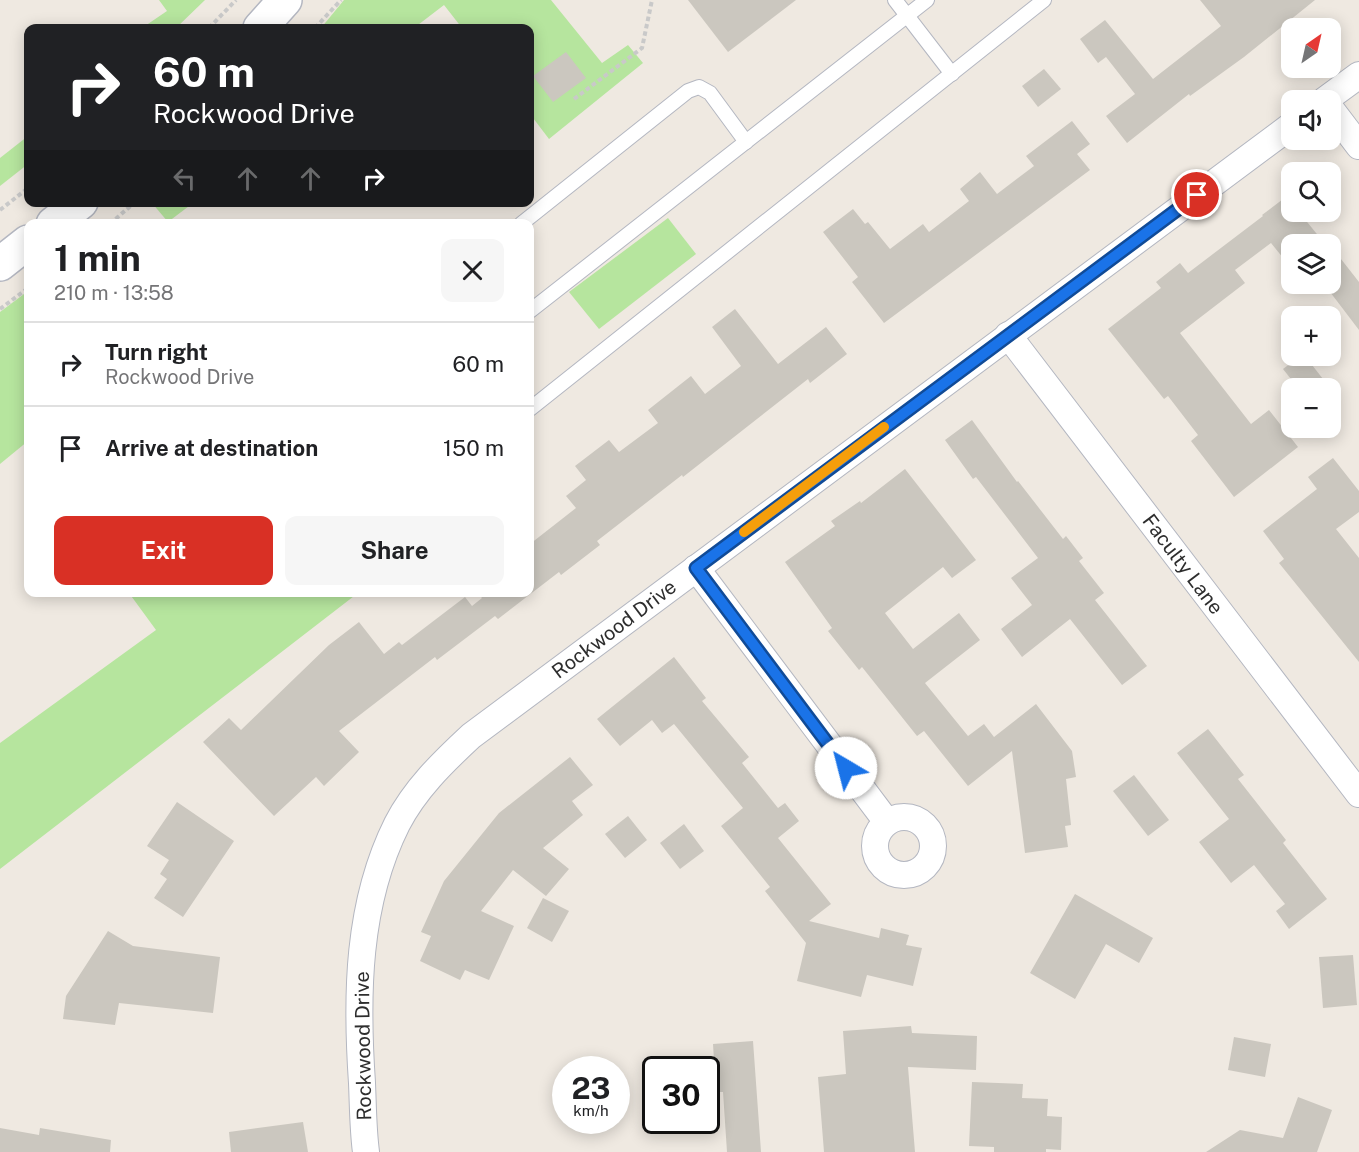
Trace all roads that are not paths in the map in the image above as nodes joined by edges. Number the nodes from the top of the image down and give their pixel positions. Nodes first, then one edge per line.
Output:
1 (285, 0) edge
2 (895, 0) edge
3 (927, 0) edge
4 (1044, 0) edge
5 (907, 16) junction
6 (264, 24) edge
7 (951, 74) junction
8 (1359, 75) edge
9 (1339, 90) edge
10 (1341, 122) edge
11 (1281, 133) edge
12 (746, 142) junction
13 (1359, 146) edge
14 (75, 207) edge
15 (59, 219) edge
16 (526, 219) edge
17 (24, 245) edge
18 (0, 264) edge
19 (534, 308) edge
20 (1008, 335) junction
21 (534, 406) edge
22 (696, 568) junction
23 (1359, 794) edge
24 (887, 822) dead end
25 (366, 1152) edge

1 - 6 street
2 - 5 lane
3 - 5 lane
4 - 7 lane
5 - 7 lane
5 - 12 lane
7 - 21 lane
8 - 9 street
10 - 13 street
11 - 20 street, Rockwood Drive
12 - 16 lane
12 - 19 lane
14 - 15 street
17 - 18 street
20 - 22 street, Rockwood Drive
20 - 23 street, Faculty Lane
22 - 24 street
22 - 25 street, Rockwood Drive

